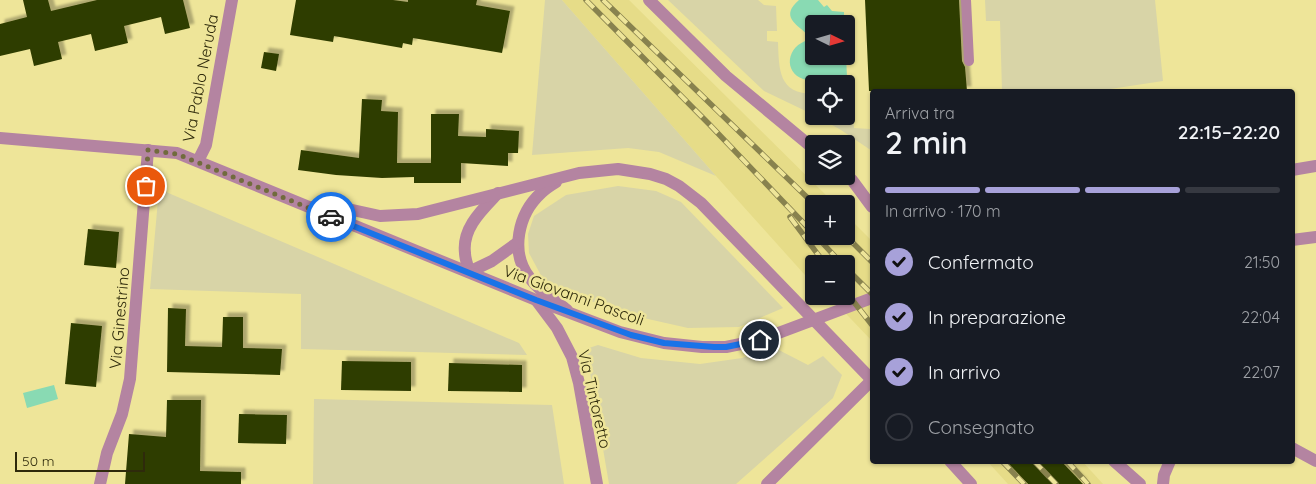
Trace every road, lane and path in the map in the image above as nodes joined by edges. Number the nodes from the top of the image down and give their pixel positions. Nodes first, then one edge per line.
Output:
1 (232, 0) edge
2 (649, 0) edge
3 (966, 0) edge
4 (969, 61) dead end
5 (0, 138) edge
6 (805, 142) edge
7 (148, 150) junction
8 (198, 162) junction
9 (1316, 166) edge
10 (1295, 169) edge
11 (561, 178) junction
12 (855, 182) edge
13 (855, 185) edge
14 (498, 193) junction
15 (870, 193) edge
16 (870, 204) edge
17 (308, 207) junction
18 (1316, 237) edge
19 (1295, 240) edge
20 (517, 243) junction
21 (469, 272) junction
22 (870, 299) edge
23 (536, 300) junction
24 (573, 314) junction
25 (870, 378) edge
26 (870, 382) edge
27 (1295, 450) edge
28 (1316, 461) edge
29 (952, 464) edge
30 (1117, 464) edge
31 (1169, 464) edge
32 (961, 479) edge
33 (100, 484) edge
34 (597, 484) edge
35 (767, 484) edge
36 (971, 484) edge
37 (1140, 484) edge
38 (1164, 484) edge

1 - 8 street, Via Pablo Neruda
2 - 6 street
3 - 4 lane
5 - 7 street, Via Giovanni Pascoli
7 - 8 street, Via Giovanni Pascoli
7 - 33 street, Via Ginestrino
8 - 17 street, Via Giovanni Pascoli
9 - 10 street
11 - 14 street, Via Giovanni Pascoli
11 - 20 street
11 - 25 street, Via Giovanni Pascoli
12 - 15 street
13 - 16 street
14 - 17 street, Via Giovanni Pascoli
14 - 21 street
17 - 21 street, Via Giovanni Pascoli
18 - 19 street
20 - 21 street, Via Giovanni Pascoli
20 - 24 street
21 - 23 street, Via Giovanni Pascoli
22 - 24 street, Via Giovanni Pascoli
23 - 24 street, Via Giovanni Pascoli
23 - 34 street, Via Tintoretto
26 - 35 street
27 - 28 street
29 - 32 street
30 - 37 street
31 - 38 street
32 - 36 street

